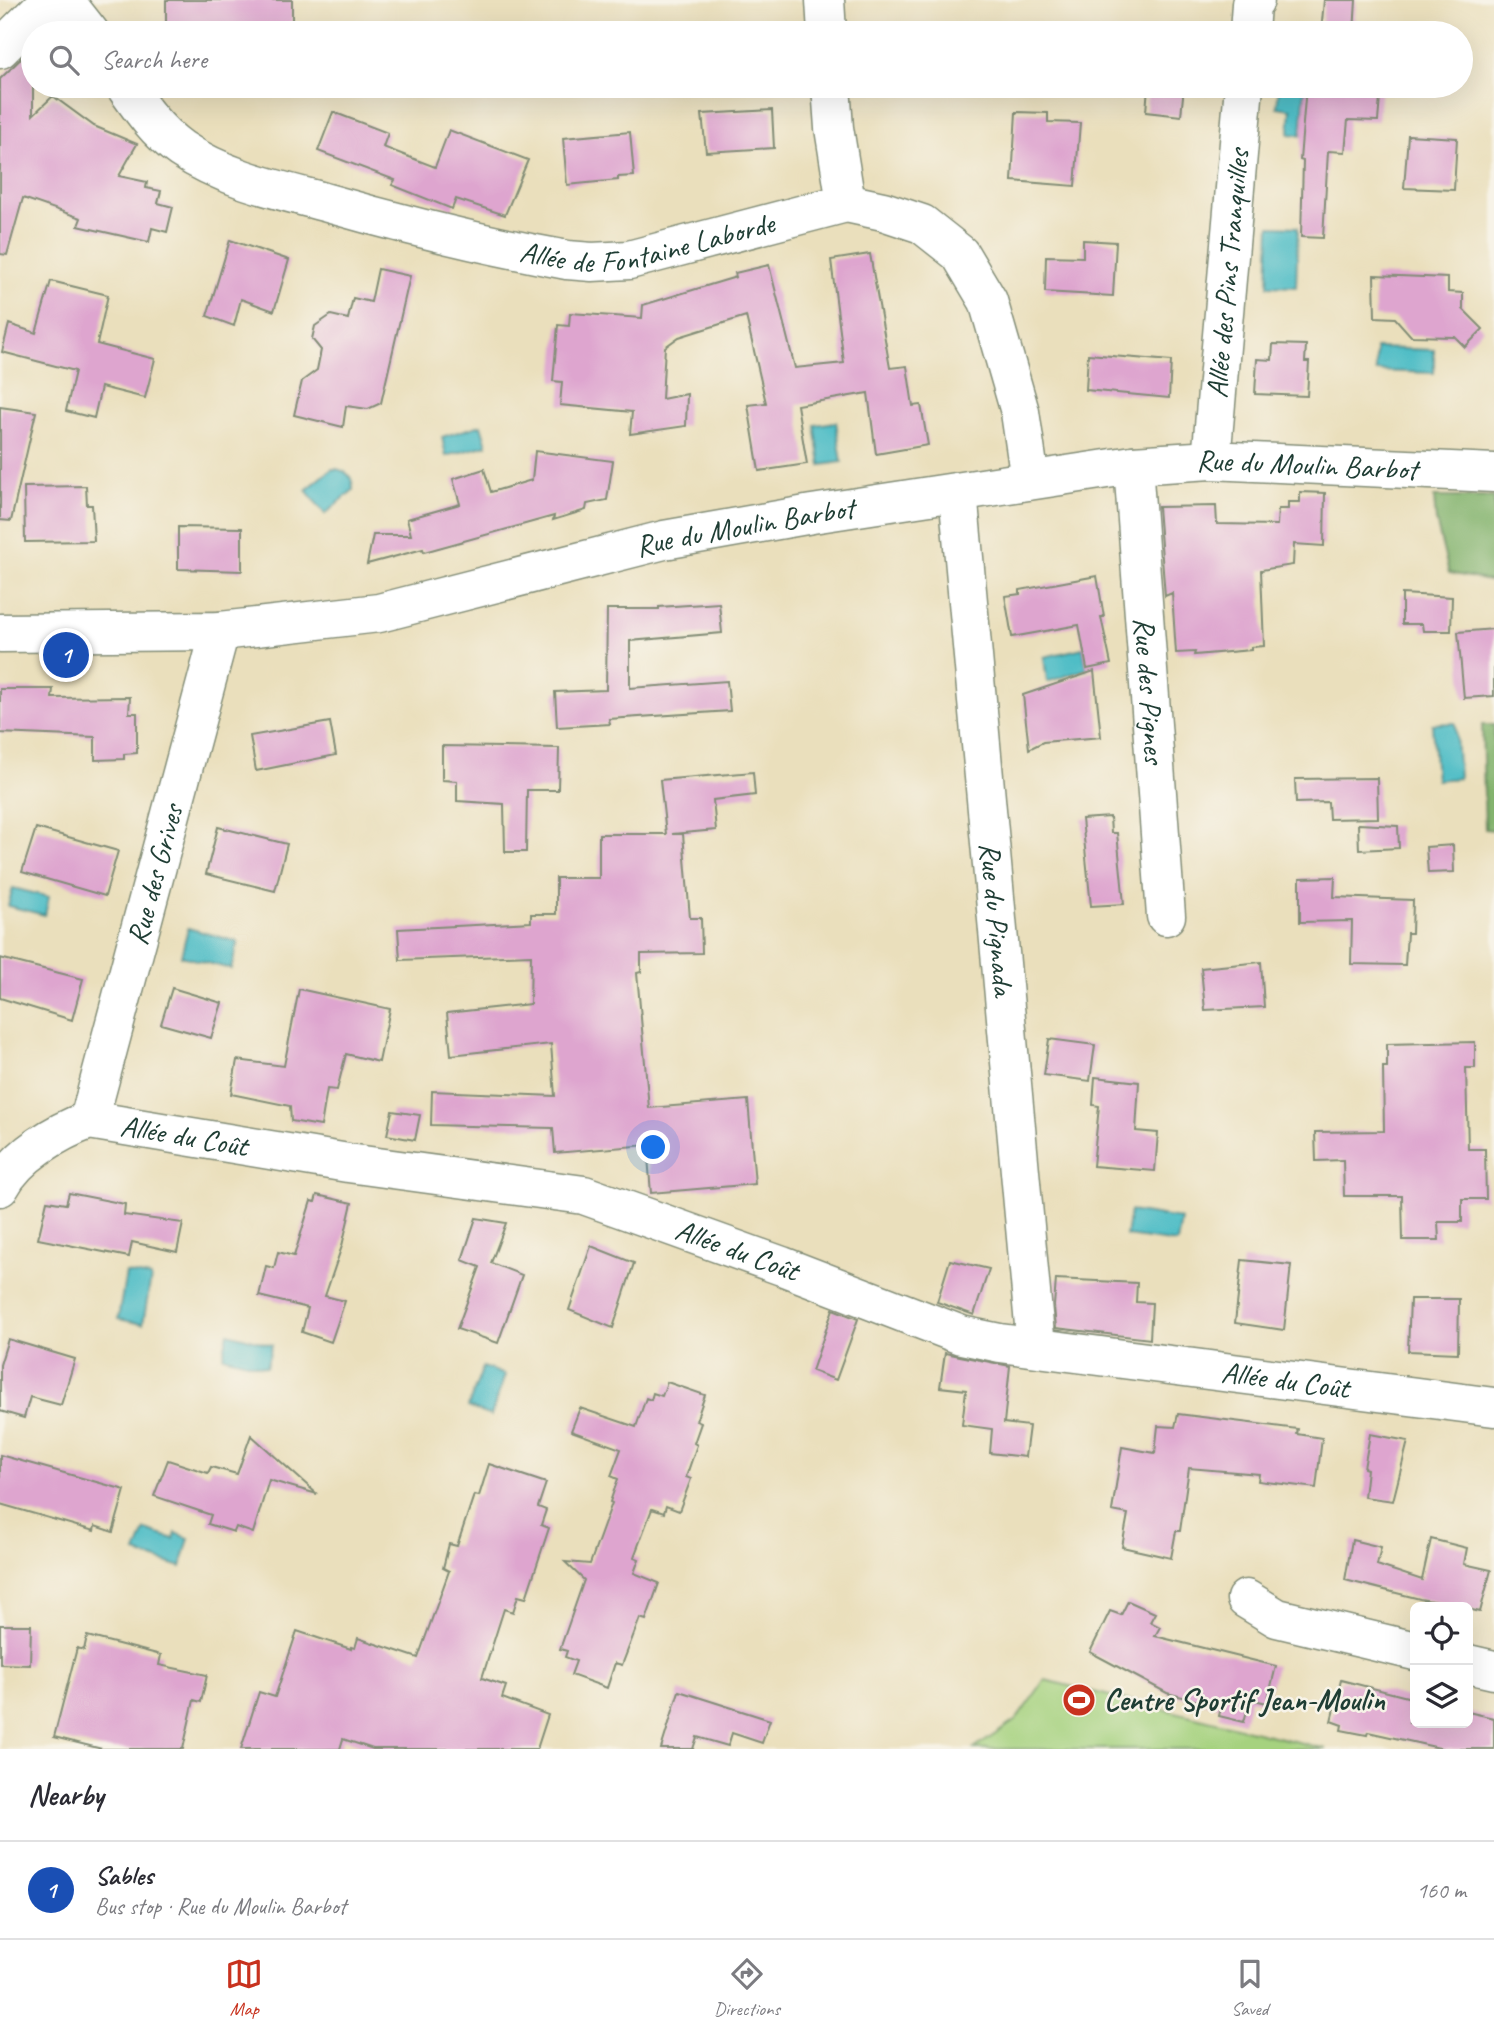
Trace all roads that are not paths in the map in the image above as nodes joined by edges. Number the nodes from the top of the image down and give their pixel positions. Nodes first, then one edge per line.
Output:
1 (50, 0) edge
2 (64, 0) edge
3 (825, 0) edge
4 (29, 21) edge
5 (81, 21) edge
6 (826, 21) edge
7 (21, 28) edge
8 (0, 49) edge
9 (134, 98) edge
10 (832, 98) edge
11 (1243, 98) edge
12 (846, 203) junction
13 (1211, 460) junction
14 (1133, 465) junction
15 (1494, 473) edge
16 (1030, 480) junction
17 (958, 492) junction
18 (220, 631) junction
19 (0, 633) edge
20 (1166, 916) dead end
21 (89, 1119) junction
22 (0, 1187) edge
23 (1036, 1347) junction
24 (1494, 1407) edge
25 (1246, 1599) dead end
26 (1410, 1650) edge
27 (1472, 1665) edge
28 (1494, 1671) edge

1 - 4 street
2 - 5 street
3 - 6 street
7 - 8 street
9 - 12 street, Allée de Fontaine Laborde
10 - 12 street
11 - 13 street, Allée des Pins Tranquilles
12 - 16 street, Allée de Fontaine Laborde
13 - 14 street, Rue du Moulin Barbot
13 - 15 street, Rue du Moulin Barbot
14 - 16 street, Rue du Moulin Barbot
14 - 20 street, Rue des Pignes
16 - 17 street, Rue du Moulin Barbot
17 - 18 street, Rue du Moulin Barbot
17 - 23 street, Rue du Pignada
18 - 19 street, Rue du Moulin Barbot
18 - 21 street, Rue des Grives
21 - 22 street, Allée du Coût
21 - 23 street, Allée du Coût
23 - 24 street, Allée du Coût
25 - 26 street
27 - 28 street

